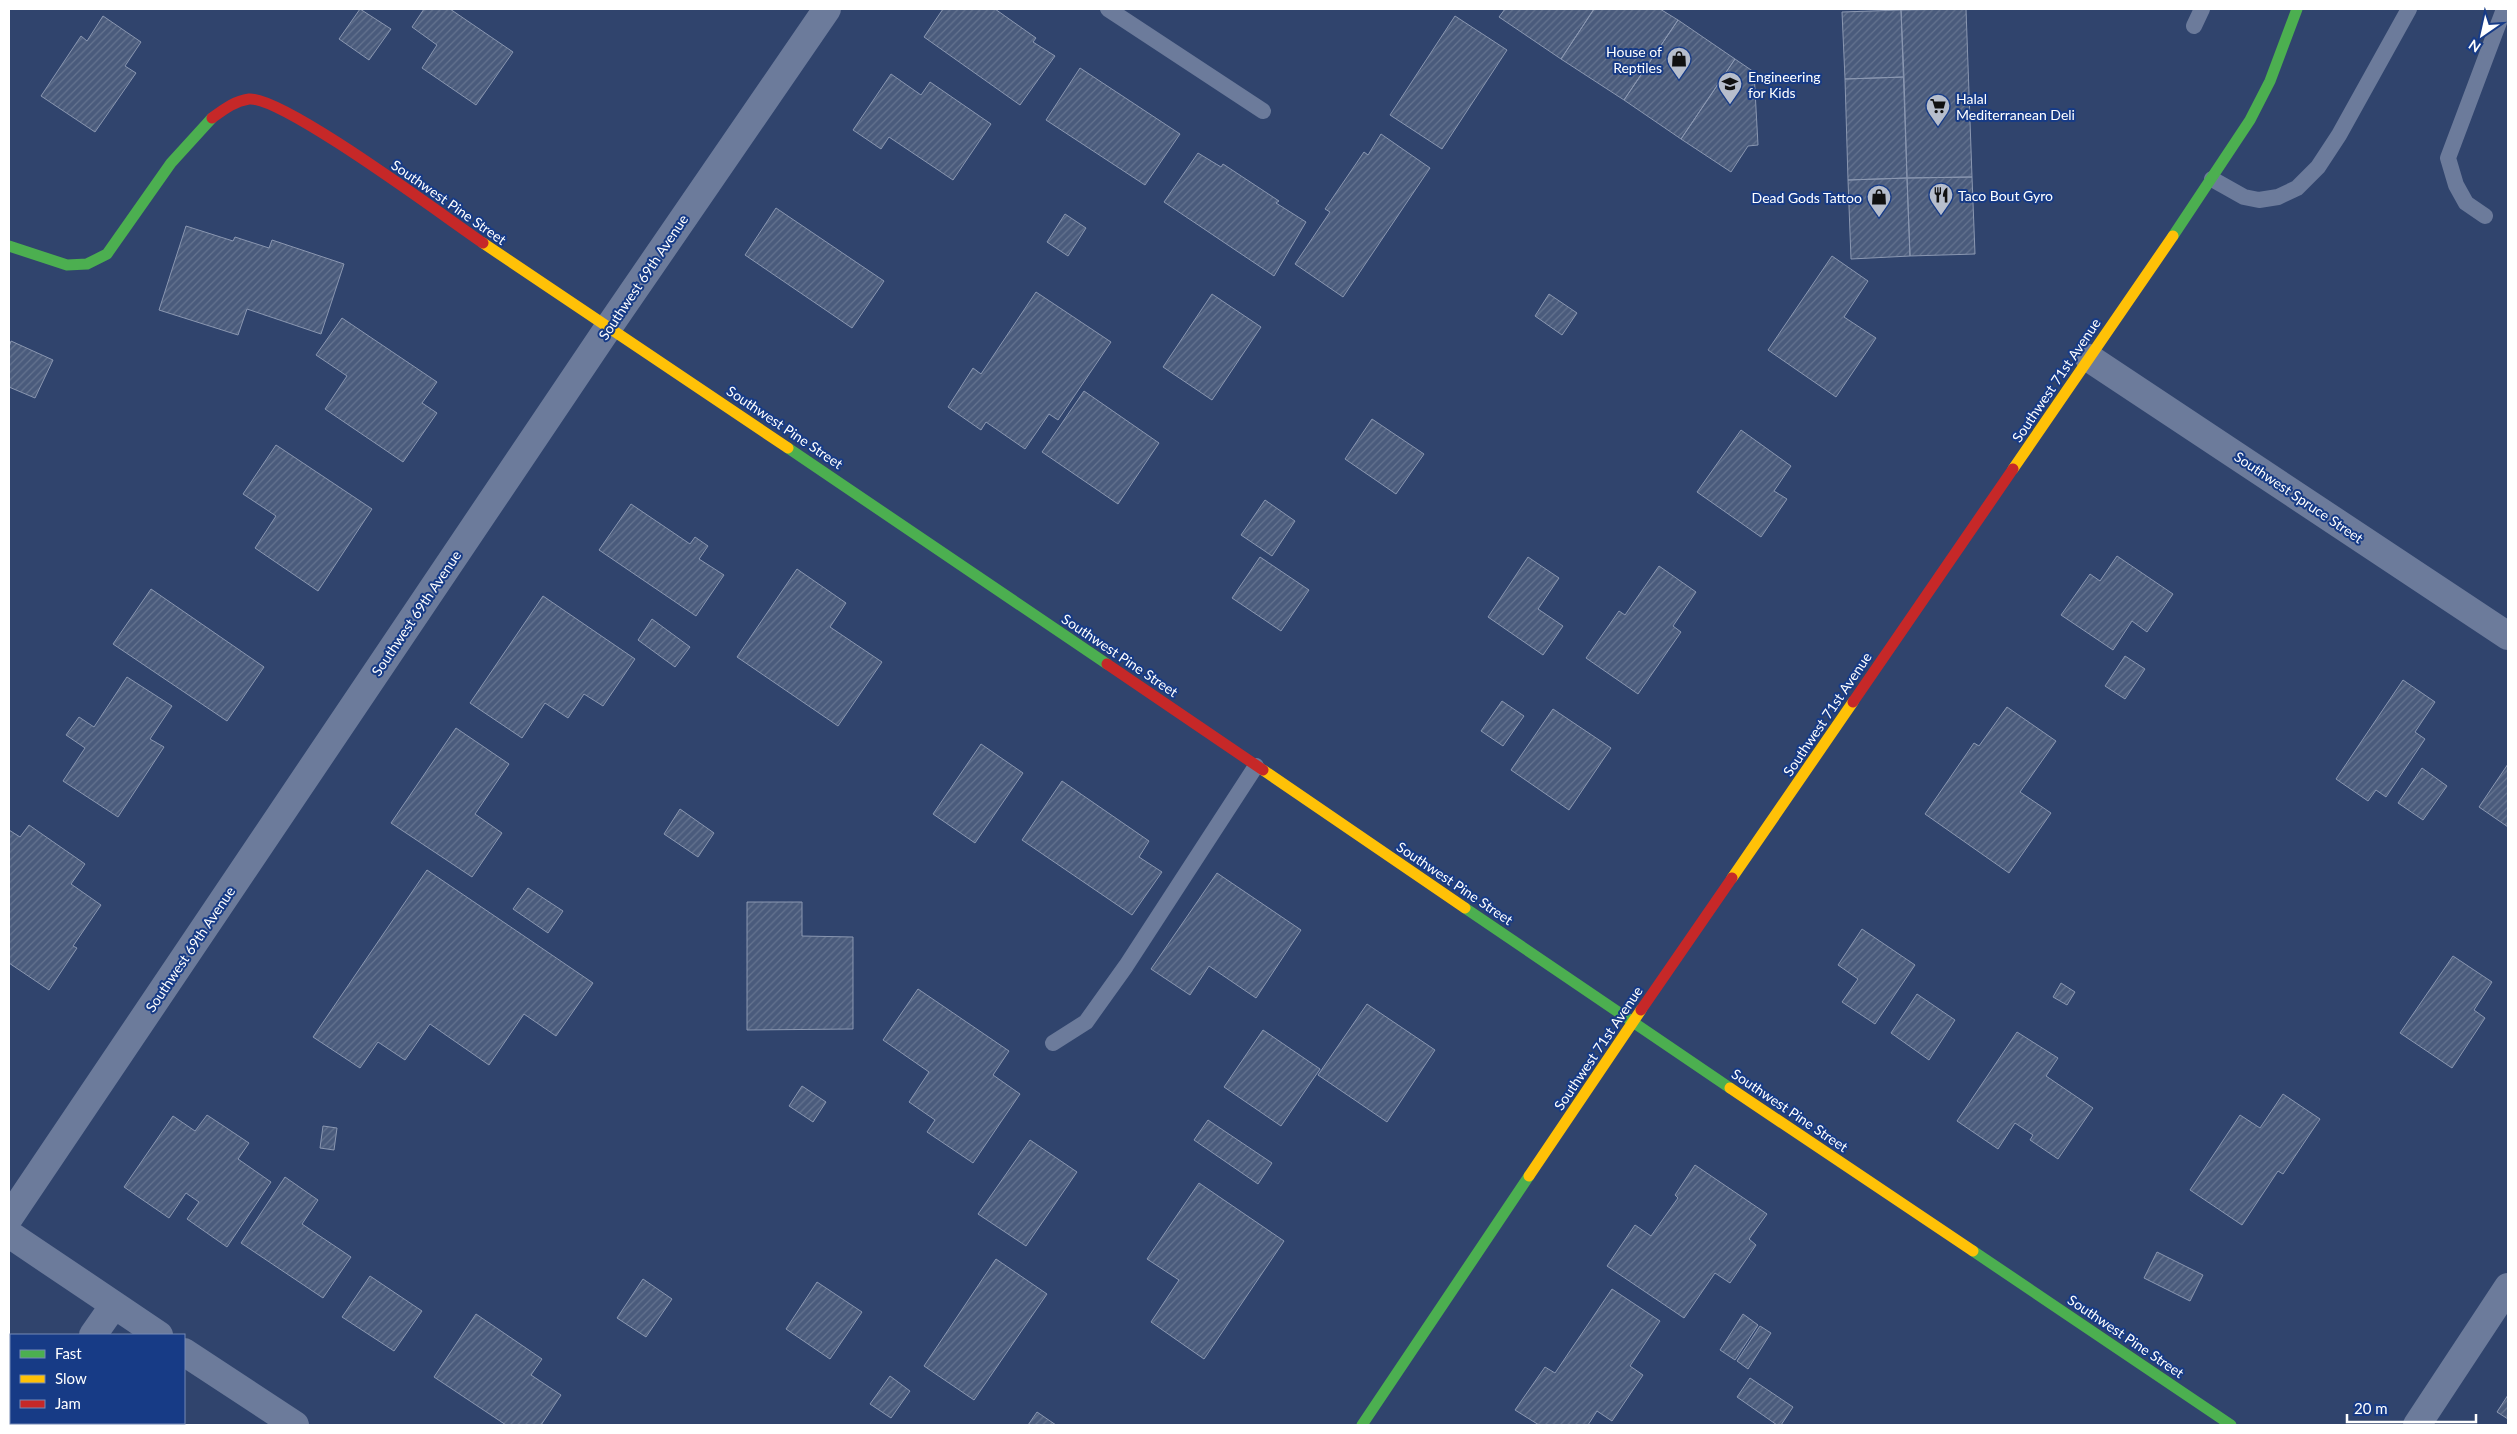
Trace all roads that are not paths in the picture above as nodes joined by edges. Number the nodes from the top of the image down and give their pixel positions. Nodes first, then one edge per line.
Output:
1 (827, 9) edge
2 (1108, 9) edge
3 (2202, 9) edge
4 (2296, 9) edge
5 (2409, 9) edge
6 (2504, 9) edge
7 (2194, 26) dead end
8 (1262, 111) dead end
9 (2212, 179) junction
10 (2485, 216) dead end
11 (9, 246) edge
12 (608, 328) junction
13 (2089, 358) junction
14 (2508, 636) edge
15 (1256, 766) junction
16 (1633, 1022) junction
17 (1053, 1043) dead end
18 (9, 1218) edge
19 (9, 1234) edge
20 (2508, 1287) edge
21 (114, 1305) junction
22 (94, 1334) edge
23 (158, 1334) edge
24 (185, 1353) edge
25 (295, 1425) edge
26 (1362, 1425) edge
27 (2231, 1425) edge
28 (2417, 1425) edge

1 - 12 street, Southwest 69th Avenue
2 - 8 lane
3 - 7 lane
4 - 9 street, Southwest 71st Avenue
5 - 9 lane
6 - 10 lane
9 - 13 street, Southwest 71st Avenue
11 - 12 street, Southwest Pine Street
12 - 15 street, Southwest Pine Street
12 - 18 street, Southwest 69th Avenue
13 - 14 street, Southwest Spruce Street
13 - 16 street, Southwest 71st Avenue
15 - 16 street, Southwest Pine Street
15 - 17 lane
16 - 26 street, Southwest 71st Avenue
16 - 27 street, Southwest Pine Street
19 - 21 street
20 - 28 street
21 - 22 street
21 - 23 street
24 - 25 street

